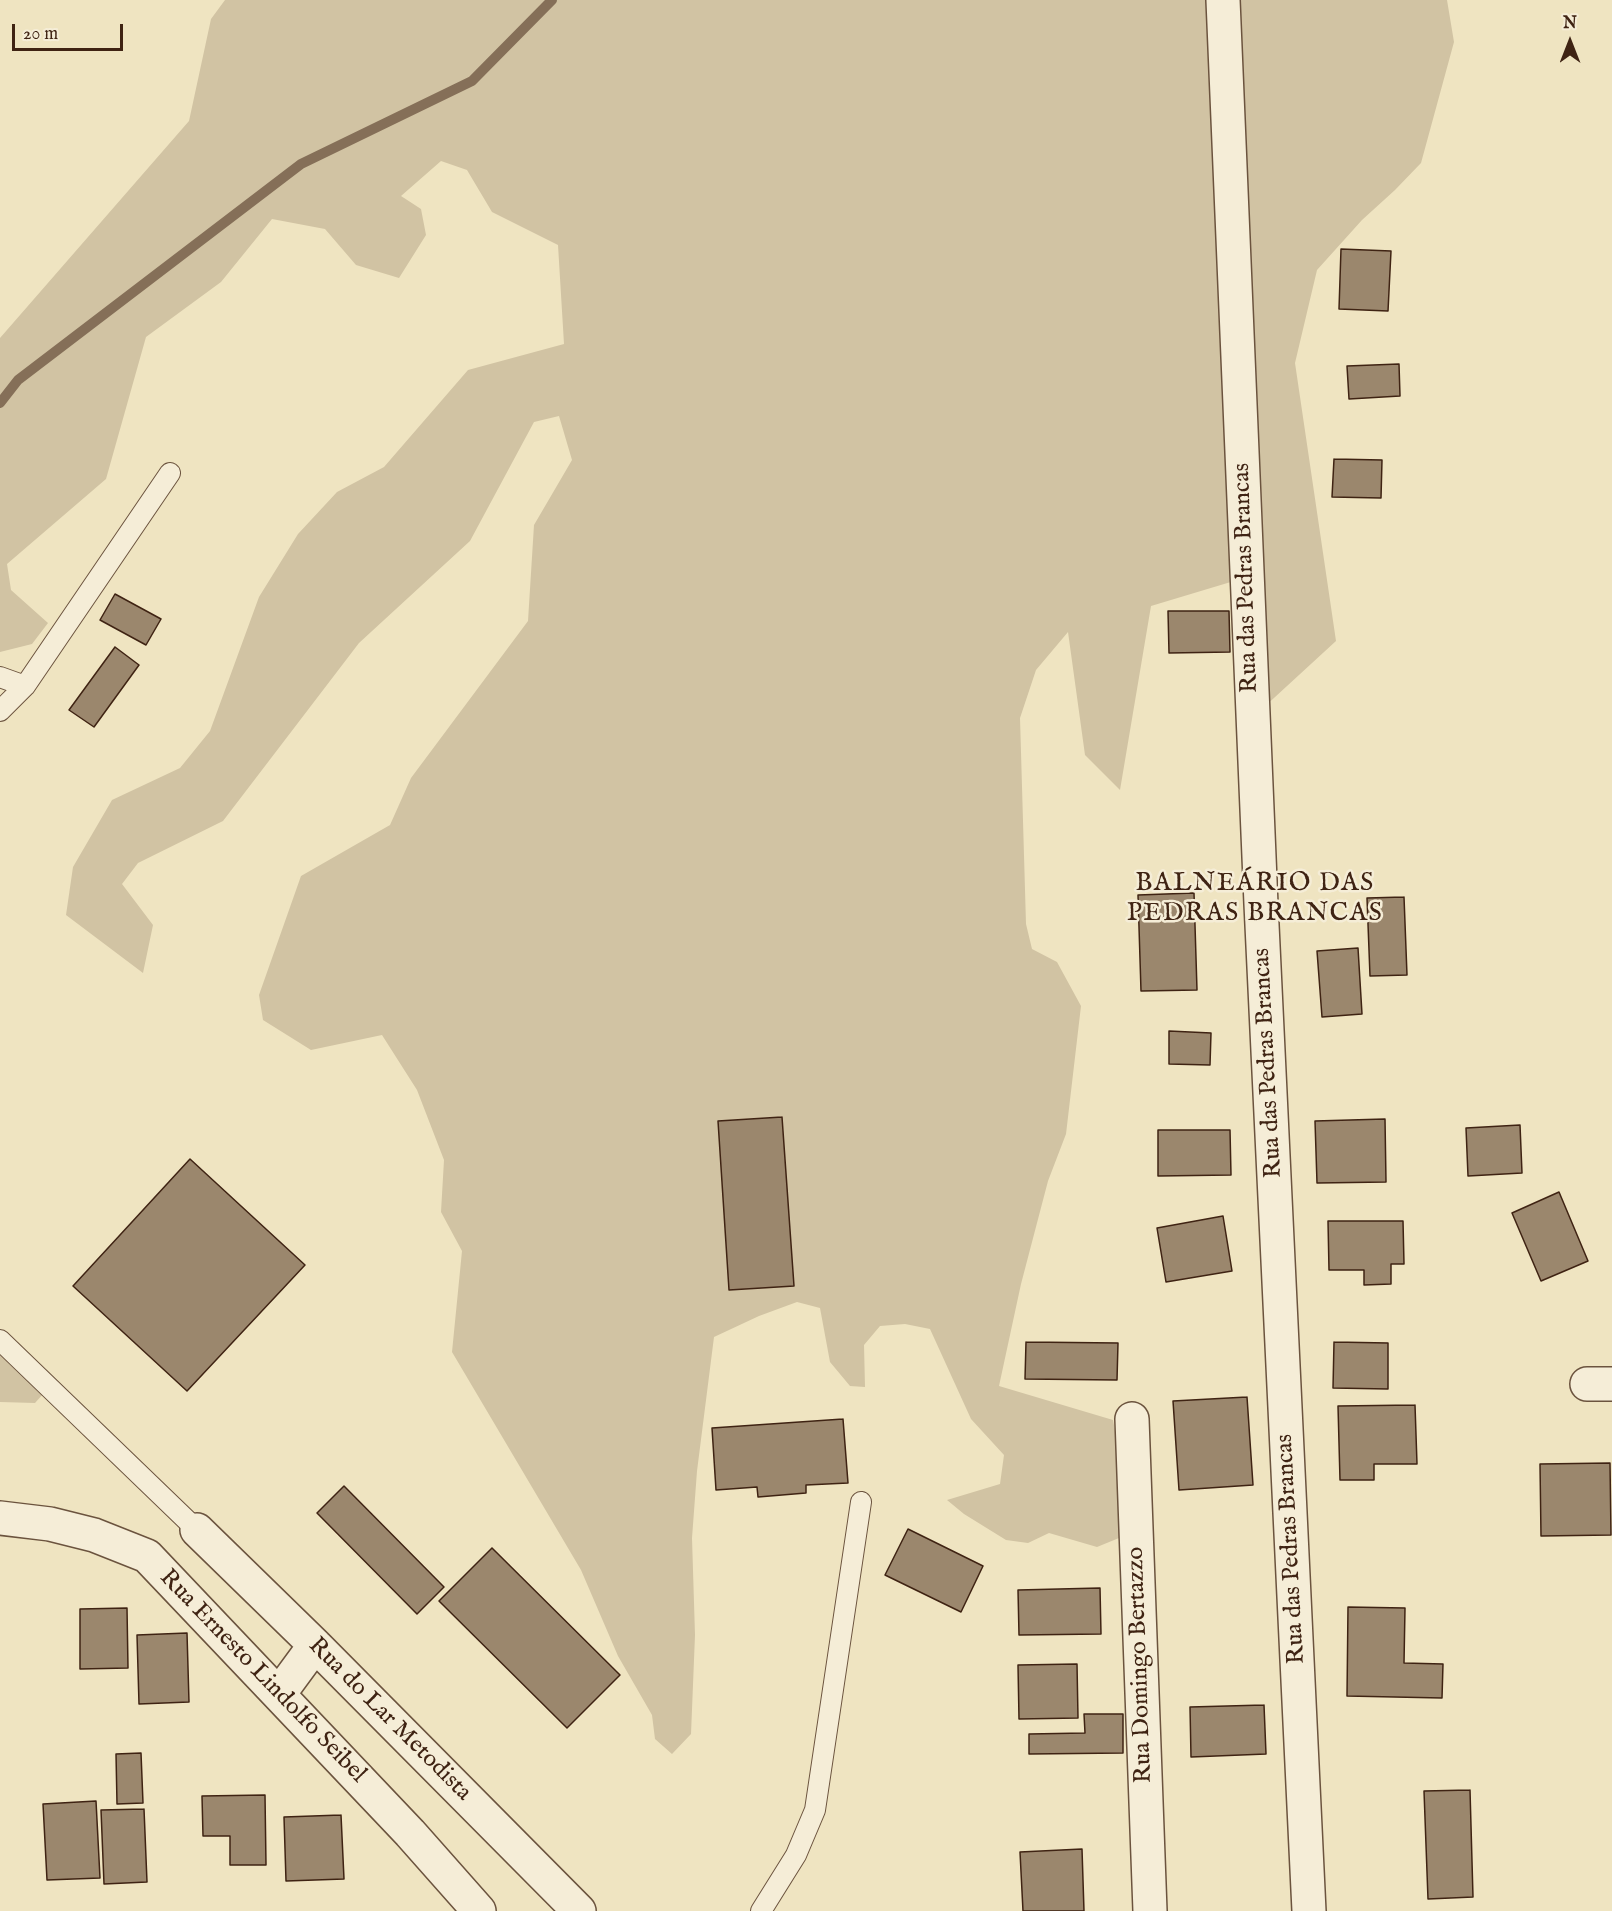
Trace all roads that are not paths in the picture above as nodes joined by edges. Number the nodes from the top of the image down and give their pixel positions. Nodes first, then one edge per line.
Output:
1 (1223, 0) edge
2 (170, 473) dead end
3 (0, 677) edge
4 (25, 686) junction
5 (0, 711) edge
6 (0, 1340) edge
7 (1132, 1419) dead end
8 (861, 1502) dead end
9 (0, 1518) edge
10 (197, 1530) joint
11 (315, 1645) junction
12 (279, 1694) junction
13 (479, 1911) edge
14 (579, 1911) edge
15 (761, 1911) edge
16 (1150, 1911) edge
17 (1309, 1911) edge

1 - 17 street, Rua das Pedras Brancas
2 - 4 lane
3 - 4 lane
4 - 5 lane
6 - 10 lane
7 - 16 street, Rua Domingo Bertazzo
8 - 15 lane
9 - 12 street, Rua Ernesto Lindolfo Seibel
10 - 11 street, Rua do Lar Metodista
11 - 12 street
11 - 14 street, Rua do Lar Metodista
12 - 13 street, Rua Ernesto Lindolfo Seibel

